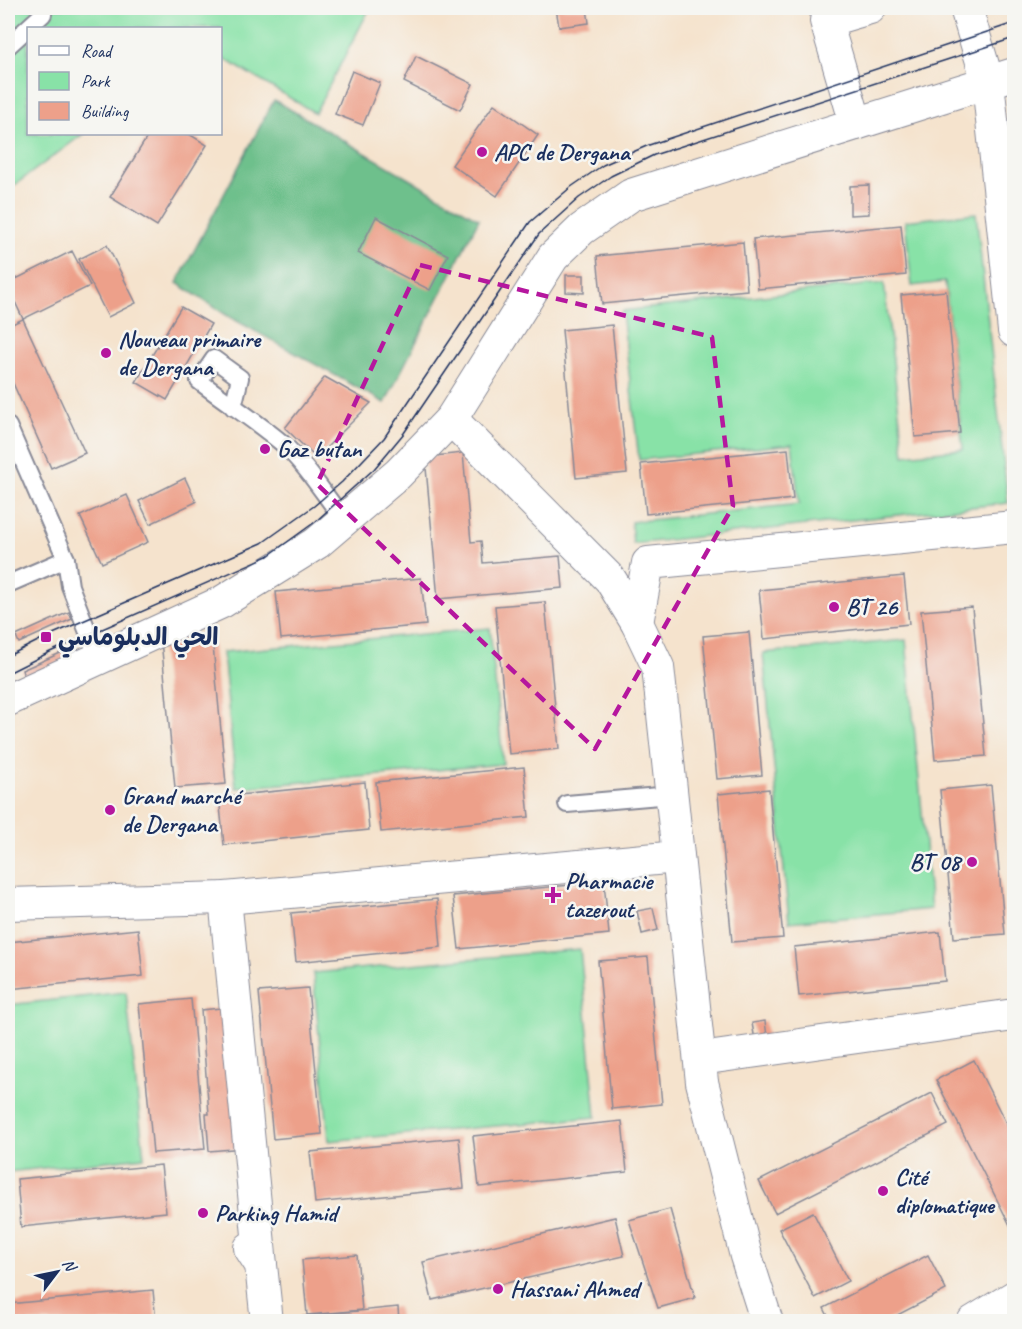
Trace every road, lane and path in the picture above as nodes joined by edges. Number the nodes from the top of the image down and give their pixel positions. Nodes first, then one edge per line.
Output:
1 (43, 8) edge
2 (869, 8) edge
3 (966, 8) edge
4 (29, 27) edge
5 (27, 29) edge
6 (8, 46) edge
7 (1001, 78) edge
8 (856, 124) junction
9 (1014, 331) edge
10 (233, 407) dead end
11 (451, 419) junction
12 (8, 426) edge
13 (344, 520) junction
14 (1014, 527) edge
15 (66, 559) junction
16 (8, 584) edge
17 (637, 623) junction
18 (98, 658) junction
19 (8, 700) edge
20 (671, 795) junction
21 (567, 804) dead end
22 (678, 856) junction
23 (225, 898) junction
24 (8, 904) edge
25 (1014, 1015) edge
26 (699, 1059) junction
27 (1014, 1296) edge
28 (267, 1322) edge
29 (768, 1322) edge
30 (973, 1322) edge

1 - 4 lane
2 - 8 street
3 - 7 street
5 - 6 lane
7 - 8 street
7 - 9 street
8 - 11 street
10 - 13 lane
11 - 13 street
11 - 17 street
12 - 15 lane
13 - 18 street
14 - 17 street
15 - 16 lane
15 - 18 lane
17 - 20 street
18 - 19 street
20 - 21 lane
20 - 22 street
22 - 23 street
22 - 26 street
23 - 24 street
23 - 28 street
25 - 26 street
26 - 29 street
27 - 30 street

